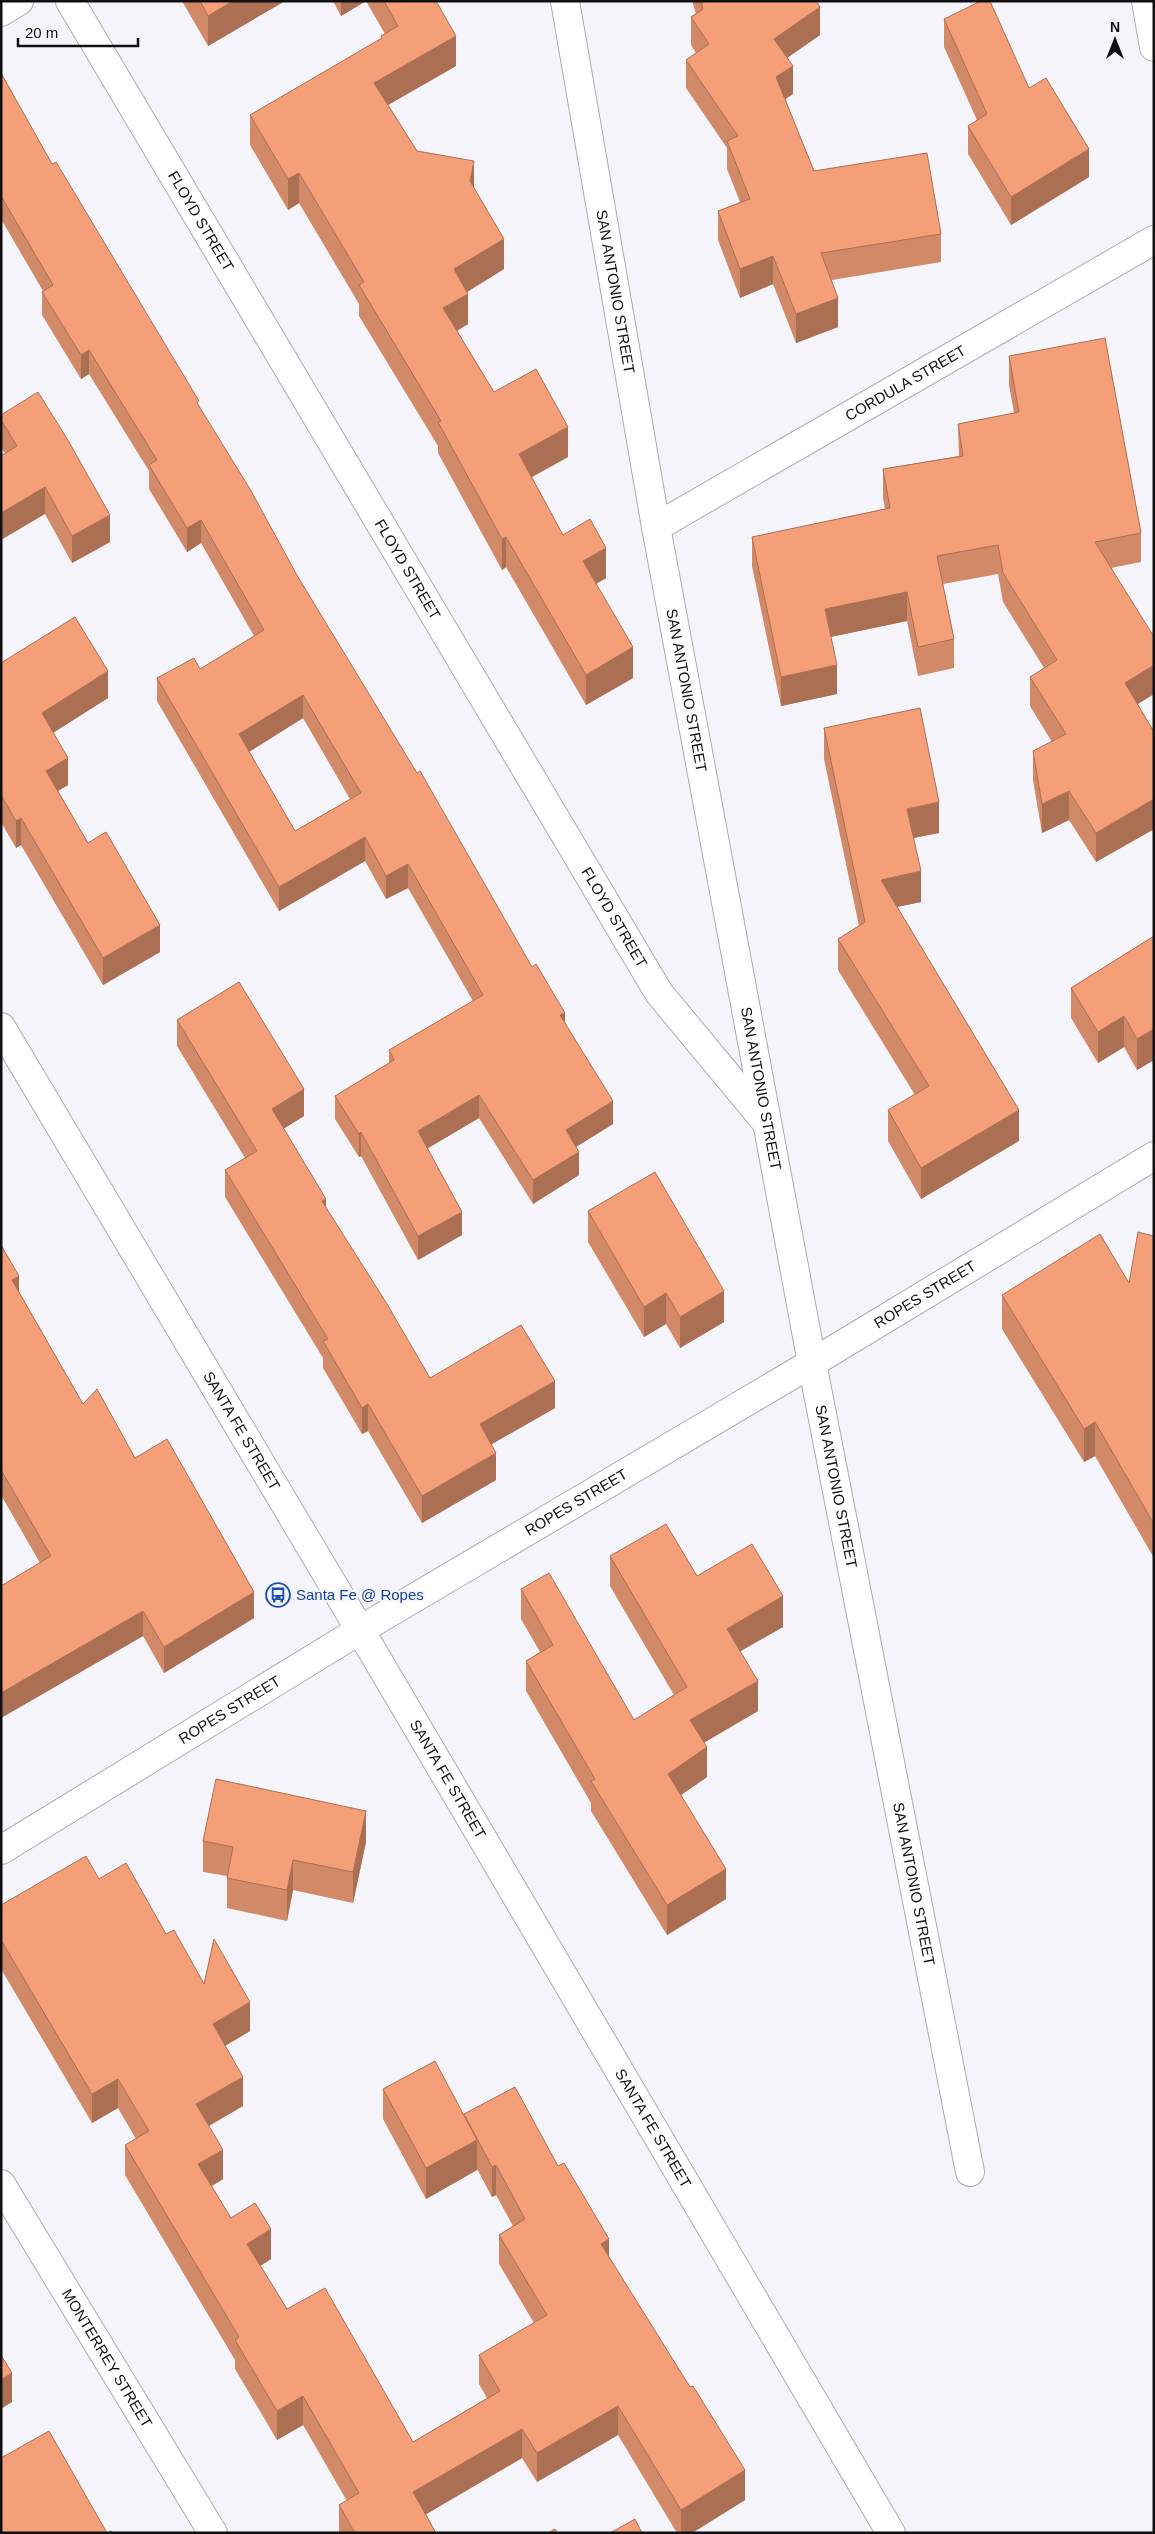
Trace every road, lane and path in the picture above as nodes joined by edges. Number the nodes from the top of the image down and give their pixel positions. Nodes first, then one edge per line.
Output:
1 (19, 1) edge
2 (70, 1) edge
3 (565, 1) edge
4 (1146, 1) edge
5 (1, 12) edge
6 (1154, 47) edge
7 (1154, 240) edge
8 (656, 527) junction
9 (1, 1027) edge
10 (767, 1123) junction
11 (1154, 1156) edge
12 (812, 1364) junction
13 (360, 1630) junction
14 (1, 1850) edge
15 (970, 2172) dead end
16 (1, 2184) edge
17 (213, 2533) edge
18 (891, 2533) edge

1 - 5 street
2 - 10 street, FLOYD STREET
3 - 8 street, SAN ANTONIO STREET
4 - 6 street
7 - 8 street, CORDULA STREET
8 - 10 street, SAN ANTONIO STREET
9 - 13 street, SANTA FE STREET
10 - 12 street, SAN ANTONIO STREET
11 - 12 street, ROPES STREET
12 - 13 street, ROPES STREET
12 - 15 street, SAN ANTONIO STREET
13 - 14 street, ROPES STREET
13 - 18 street, SANTA FE STREET
16 - 17 street, MONTERREY STREET

